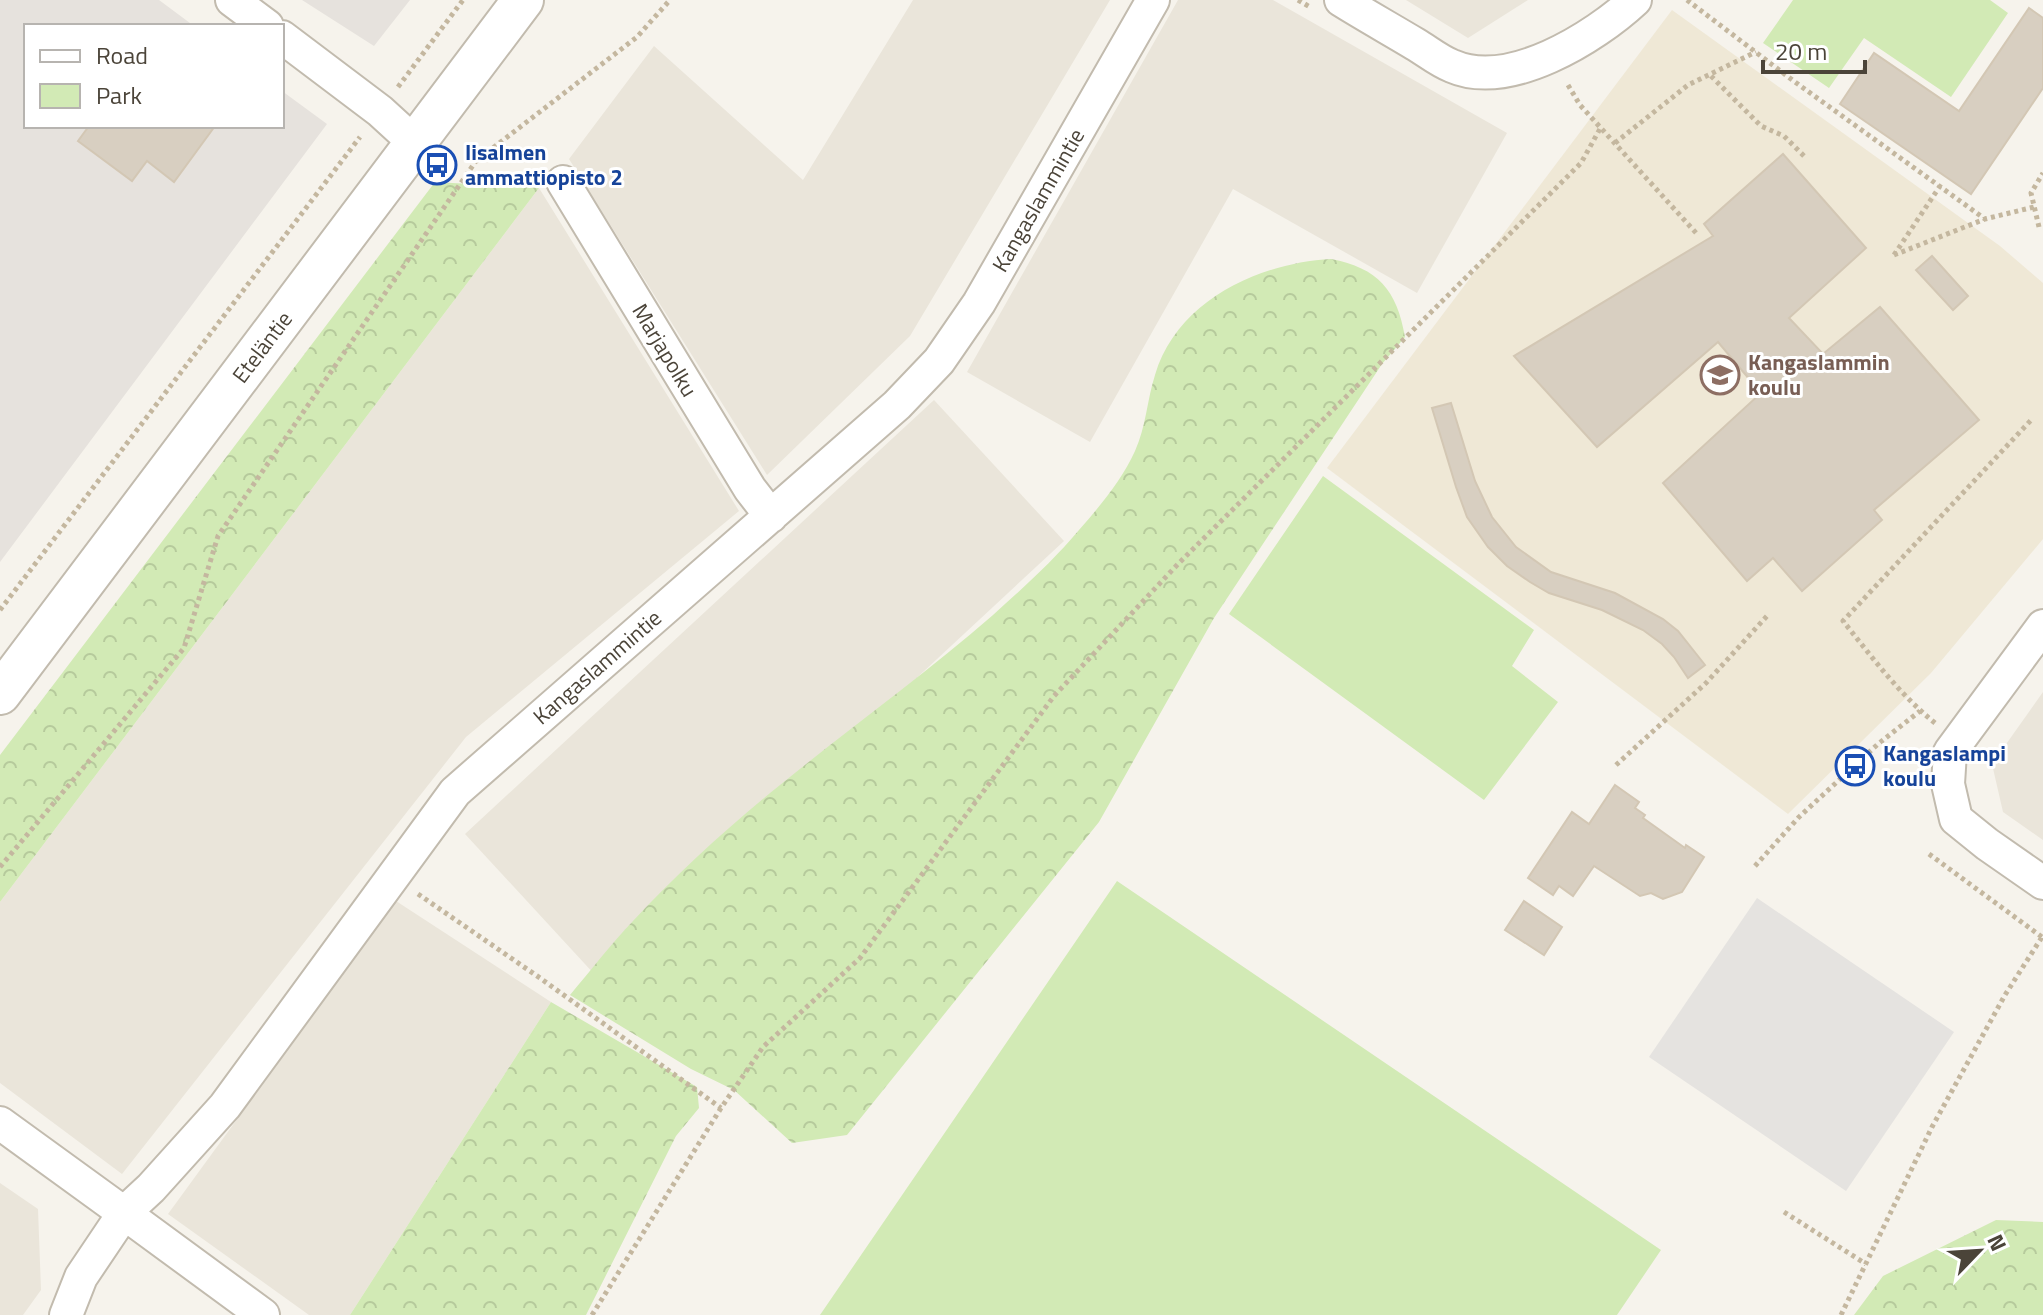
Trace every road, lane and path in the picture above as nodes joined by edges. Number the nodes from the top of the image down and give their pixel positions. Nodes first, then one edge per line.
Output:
1 (232, 0) edge
2 (463, 0) edge
3 (523, 0) edge
4 (670, 0) edge
5 (1153, 0) edge
6 (1341, 0) edge
7 (1635, 0) edge
8 (1687, 0) edge
9 (264, 24) edge
10 (284, 39) edge
11 (1756, 52) junction
12 (1711, 76) dead end
13 (1568, 85) dead end
14 (380, 111) junction
15 (1601, 127) junction
16 (415, 143) junction
17 (1615, 143) junction
18 (1804, 156) dead end
19 (2043, 173) edge
20 (563, 182) dead end
21 (1940, 186) junction
22 (2034, 207) junction
23 (1985, 219) junction
24 (2039, 227) dead end
25 (1697, 234) dead end
26 (2033, 418) dead end
27 (771, 516) junction
28 (0, 610) edge
29 (1767, 616) dead end
30 (2043, 626) edge
31 (0, 694) edge
32 (1920, 711) junction
33 (1958, 742) junction
34 (1616, 765) dead end
35 (1929, 854) dead end
36 (1755, 866) dead end
37 (0, 867) edge
38 (392, 876) junction
39 (2043, 883) edge
40 (2042, 937) edge
41 (721, 1108) junction
42 (0, 1123) edge
43 (1784, 1212) dead end
44 (124, 1213) junction
45 (1866, 1264) junction
46 (66, 1315) edge
47 (263, 1315) edge
48 (592, 1315) edge
49 (1841, 1315) edge

1 - 9 street
2 - 14 path
3 - 16 street, Eteläntie
4 - 37 path
5 - 27 street, Kangaslammintie
6 - 7 street
8 - 11 path
10 - 14 street
11 - 17 path
11 - 21 path
12 - 18 path
13 - 15 path
14 - 16 street
14 - 28 path
15 - 17 path
15 - 41 path
16 - 31 street, Eteläntie
17 - 25 path
19 - 22 path
20 - 27 street, Marjapolku
21 - 23 path
21 - 23 path
22 - 23 path
22 - 24 path
26 - 32 path
27 - 38 street, Kangaslammintie
29 - 34 path
30 - 33 street
32 - 33 path
32 - 36 path
33 - 39 street
35 - 40 path
38 - 41 path
38 - 44 street, Kangaslammintie
40 - 45 path
41 - 48 path
42 - 44 street
43 - 45 path
44 - 46 street, Kangaslammintie
44 - 47 street
45 - 49 path

